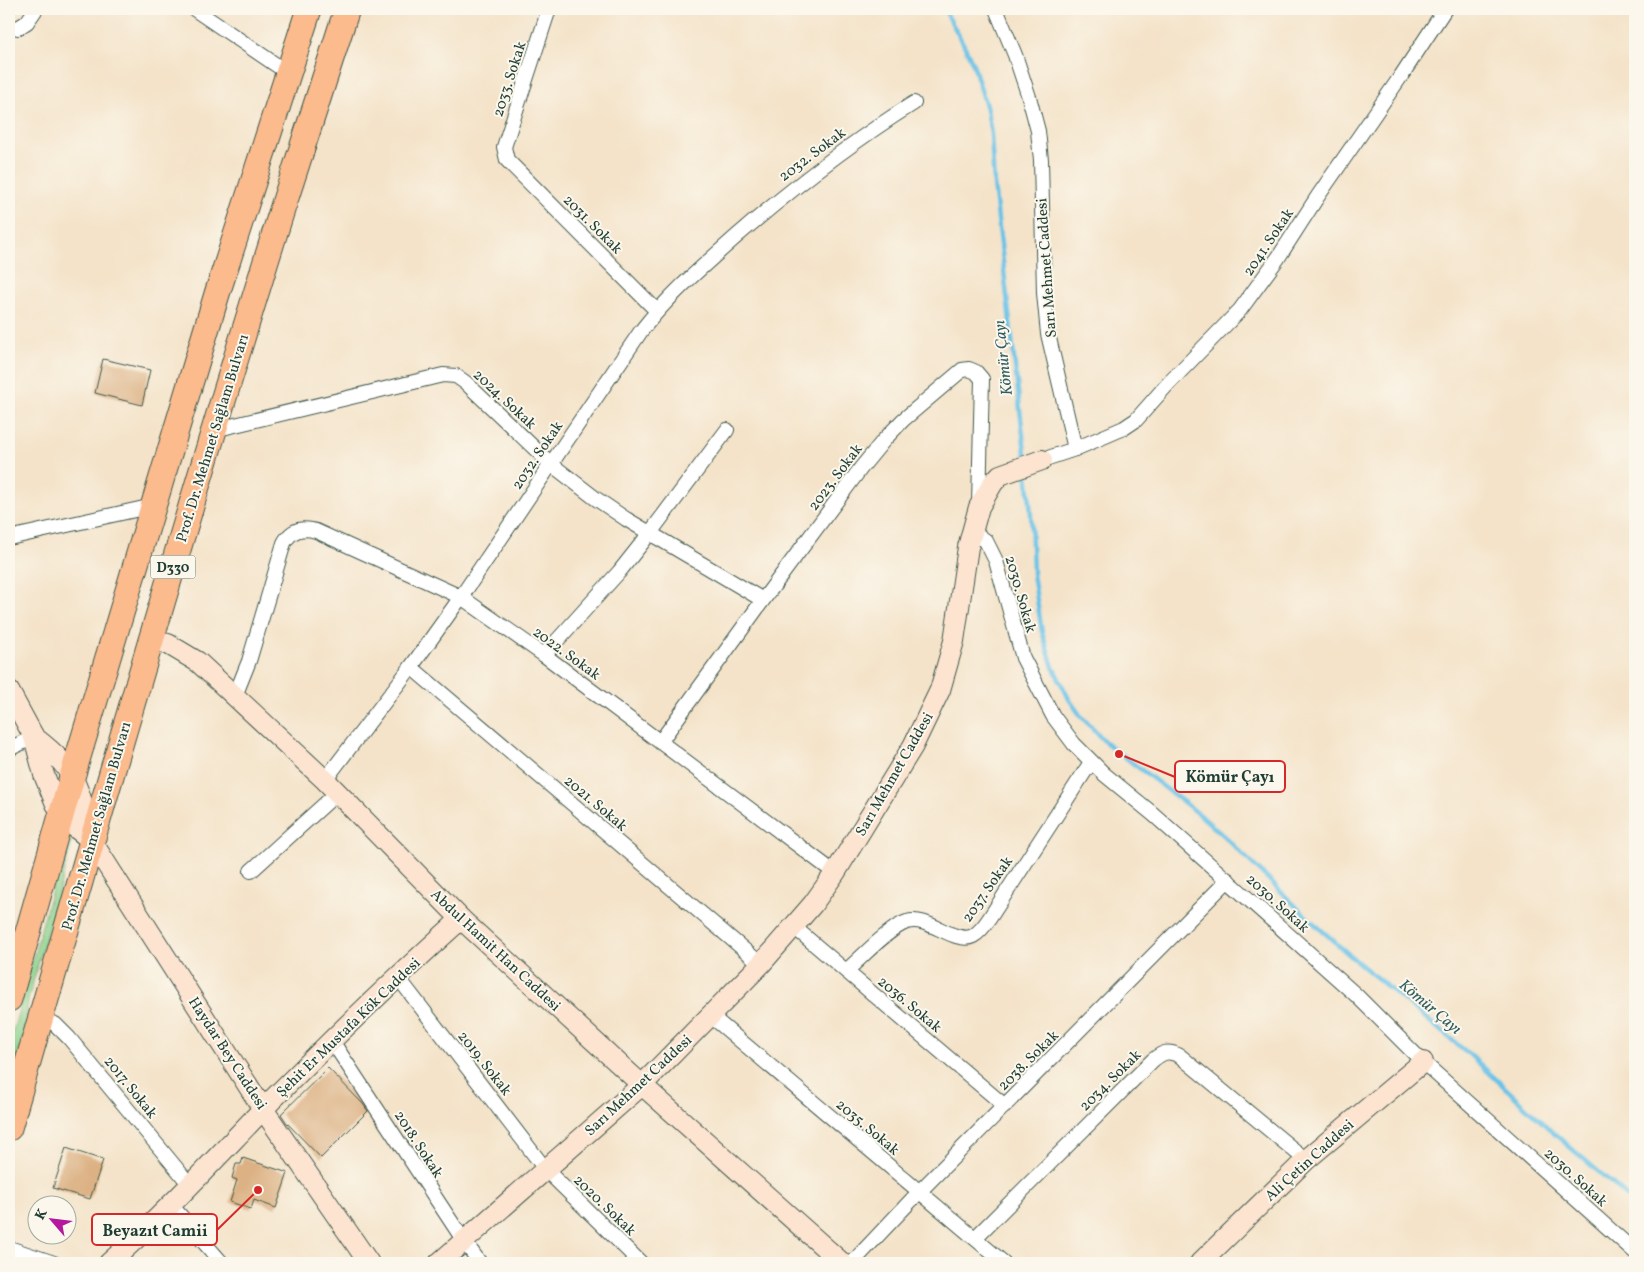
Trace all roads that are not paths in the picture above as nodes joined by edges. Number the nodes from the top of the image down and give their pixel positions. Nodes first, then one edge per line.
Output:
1 (36, 9) edge
2 (194, 9) edge
3 (308, 9) edge
4 (348, 9) edge
5 (549, 9) edge
6 (996, 9) edge
7 (1445, 9) edge
8 (9, 26) edge
9 (288, 74) junction
10 (914, 103) dead end
11 (507, 160) joint
12 (657, 311) junction
13 (214, 430) junction
14 (727, 430) dead end
15 (1075, 449) junction
16 (1042, 460) joint
17 (551, 464) junction
18 (153, 506) junction
19 (979, 507) junction
20 (972, 530) junction
21 (650, 534) junction
22 (9, 538) edge
23 (460, 597) junction
24 (763, 600) junction
25 (151, 639) junction
26 (544, 656) junction
27 (411, 667) junction
28 (9, 691) edge
29 (235, 696) junction
30 (34, 736) junction
31 (660, 742) junction
32 (9, 749) edge
33 (1091, 762) junction
34 (72, 777) junction
35 (331, 786) junction
36 (62, 814) junction
37 (91, 840) junction
38 (251, 871) dead end
39 (836, 873) junction
40 (1228, 880) junction
41 (461, 919) junction
42 (794, 927) junction
43 (761, 964) junction
44 (846, 971) junction
45 (397, 976) junction
46 (9, 999) edge
47 (711, 1016) junction
48 (39, 1018) junction
49 (332, 1041) junction
50 (1423, 1062) junction
51 (642, 1084) junction
52 (1005, 1106) junction
53 (263, 1109) junction
54 (9, 1128) edge
55 (1306, 1160) junction
56 (546, 1170) junction
57 (191, 1186) junction
58 (919, 1192) junction
59 (172, 1206) junction
60 (976, 1238) junction
61 (464, 1242) junction
62 (9, 1248) edge
63 (1635, 1252) edge
64 (54, 1263) edge
65 (109, 1263) edge
66 (222, 1263) edge
67 (370, 1263) edge
68 (439, 1263) edge
69 (480, 1263) edge
70 (641, 1263) edge
71 (842, 1263) edge
72 (852, 1263) edge
73 (1004, 1263) edge
74 (1200, 1263) edge

1 - 8 street
2 - 9 street
3 - 9 highway, D330
4 - 13 highway, Prof. Dr. Mehmet Sağlam Bulvarı / D330
5 - 11 street, 2033. Sokak
6 - 15 street, Sarı Mehmet Caddesi
7 - 15 street, 2041. Sokak
9 - 18 highway, D330
10 - 12 street, 2032. Sokak
11 - 12 street, 2031. Sokak
12 - 17 street, 2032. Sokak
13 - 17 street, 2024. Sokak
13 - 25 highway, Prof. Dr. Mehmet Sağlam Bulvarı / D330
14 - 21 street
15 - 16 street, Sarı Mehmet Caddesi
16 - 19 street, Sarı Mehmet Caddesi
17 - 21 street, 2024. Sokak
17 - 23 street, 2032. Sokak
18 - 22 street
18 - 34 highway, D330
19 - 20 street, Sarı Mehmet Caddesi
19 - 24 street, 2023. Sokak
20 - 33 street, 2030. Sokak
20 - 39 street, Sarı Mehmet Caddesi
21 - 24 street, 2024. Sokak
21 - 26 street
23 - 26 street, 2022. Sokak
23 - 27 street
23 - 29 street
24 - 31 street, 2023. Sokak
25 - 29 street, Abdul Hamit Han Caddesi
25 - 37 highway, Prof. Dr. Mehmet Sağlam Bulvarı / D330
26 - 31 street, 2022. Sokak
27 - 35 street
27 - 43 street, 2021. Sokak
28 - 30 street
29 - 35 street, Abdul Hamit Han Caddesi
30 - 32 street
30 - 34 street
30 - 36 street
31 - 39 street, 2022. Sokak
33 - 40 street, 2030. Sokak
33 - 44 street, 2037. Sokak
34 - 36 highway, D330
34 - 37 street
35 - 38 street
35 - 41 street, Abdul Hamit Han Caddesi
36 - 37 street
36 - 46 highway, D330
37 - 48 highway, Prof. Dr. Mehmet Sağlam Bulvarı / D330
37 - 53 street, Haydar Bey Caddesi
39 - 42 street, Sarı Mehmet Caddesi
40 - 50 street, 2030. Sokak
40 - 52 street, 2038. Sokak
41 - 45 street, Şehit Er Mustafa Kök Caddesi
41 - 51 street, Abdul Hamit Han Caddesi
42 - 43 street, Sarı Mehmet Caddesi
42 - 44 street, 2036. Sokak
43 - 47 street, Sarı Mehmet Caddesi
44 - 52 street, 2036. Sokak
45 - 49 street, Şehit Er Mustafa Kök Caddesi
45 - 56 street, 2019. Sokak
47 - 51 street, Sarı Mehmet Caddesi
47 - 58 street, 2035. Sokak
48 - 54 highway, Prof. Dr. Mehmet Sağlam Bulvarı / D330
48 - 57 street, 2017. Sokak
49 - 53 street, Şehit Er Mustafa Kök Caddesi
49 - 61 street, 2018. Sokak
50 - 55 street, Ali Çetin Caddesi
50 - 63 street, 2030. Sokak
51 - 56 street, Sarı Mehmet Caddesi
51 - 71 street, Abdul Hamit Han Caddesi
52 - 58 street, 2038. Sokak
53 - 57 street, Şehit Er Mustafa Kök Caddesi
53 - 67 street, Haydar Bey Caddesi
55 - 60 street, 2034. Sokak
55 - 74 street, Ali Çetin Caddesi
56 - 61 street, Sarı Mehmet Caddesi
56 - 70 street, 2020. Sokak
57 - 59 street, Şehit Er Mustafa Kök Caddesi
58 - 60 street, 2035. Sokak
58 - 72 street, 2038. Sokak
59 - 65 street, Şehit Er Mustafa Kök Caddesi
59 - 66 street
60 - 73 street, 2035. Sokak
61 - 68 street, Sarı Mehmet Caddesi
61 - 69 street, 2018. Sokak
62 - 64 street

